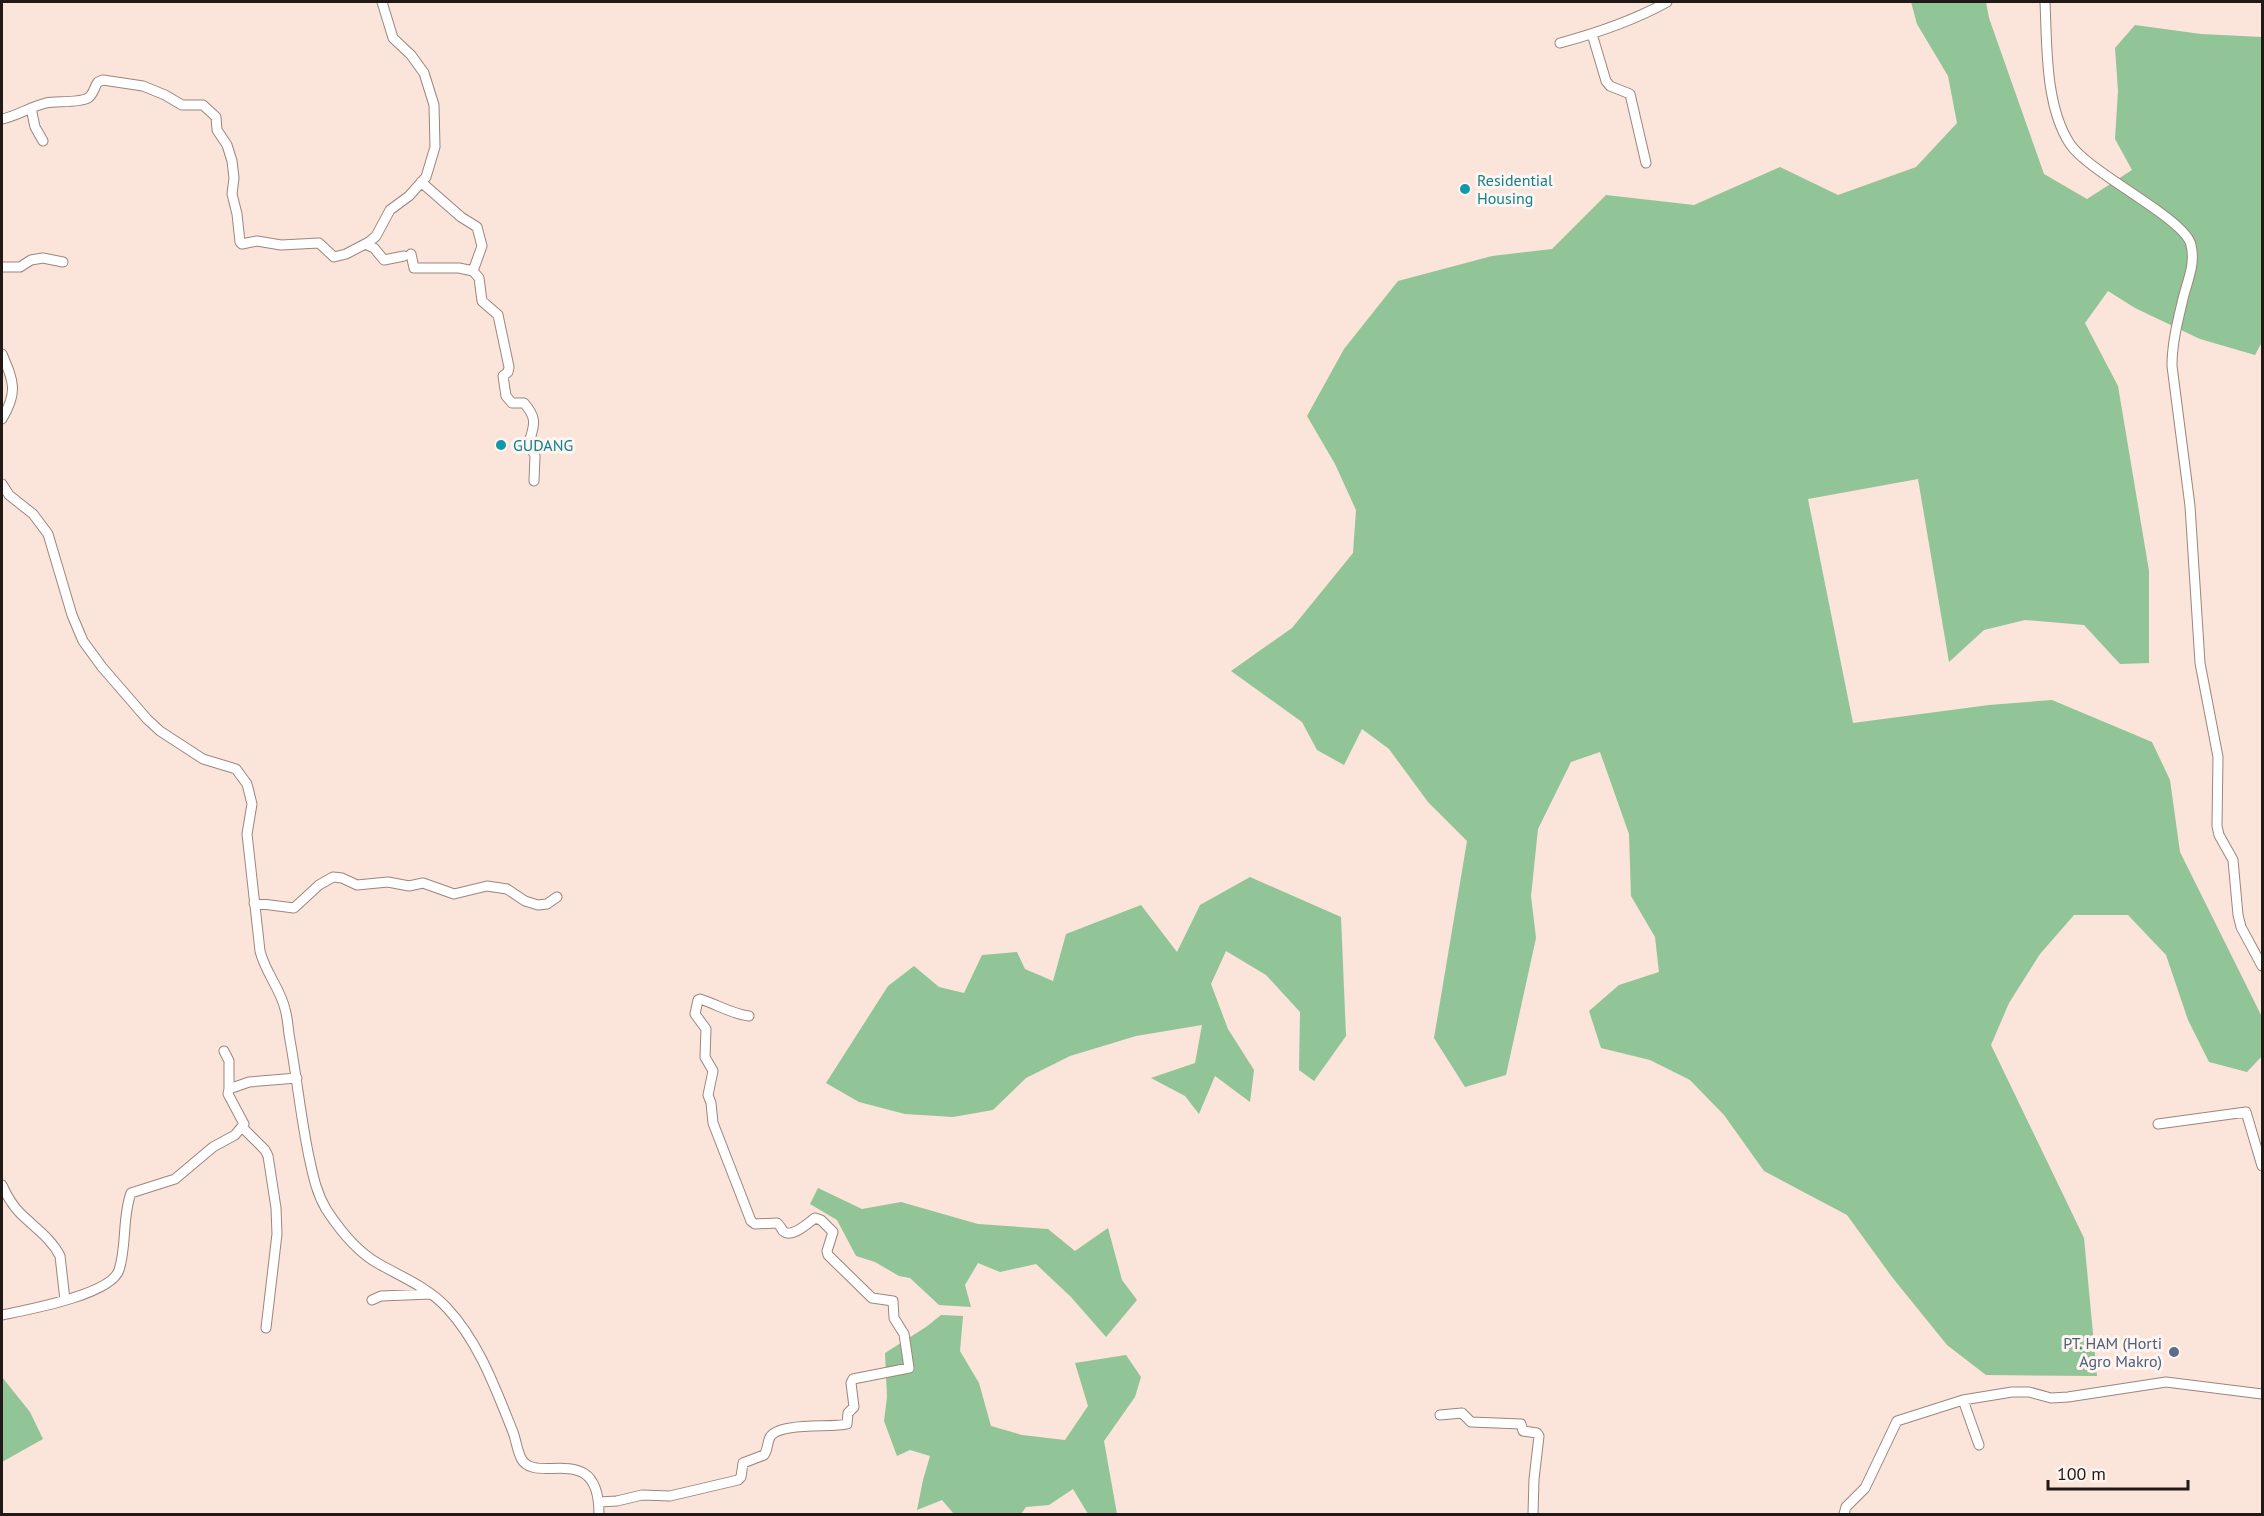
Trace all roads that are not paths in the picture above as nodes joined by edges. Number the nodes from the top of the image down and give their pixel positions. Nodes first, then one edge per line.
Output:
1 (382, 2) edge
2 (1667, 2) edge
3 (2045, 2) edge
4 (1592, 34) junction
5 (1560, 43) dead end
6 (31, 108) junction
7 (2, 119) edge
8 (43, 141) dead end
9 (1646, 163) dead end
10 (421, 182) junction
11 (365, 244) junction
12 (63, 262) dead end
13 (2, 267) edge
14 (473, 271) junction
15 (2, 354) edge
16 (2, 419) edge
17 (534, 481) dead end
18 (2, 484) edge
19 (557, 897) dead end
20 (254, 903) junction
21 (2259, 950) edge
22 (2262, 966) edge
23 (749, 1016) dead end
24 (224, 1052) dead end
25 (297, 1078) junction
26 (229, 1089) junction
27 (2158, 1124) dead end
28 (243, 1128) junction
29 (2262, 1166) edge
30 (2, 1185) edge
31 (431, 1294) junction
32 (65, 1300) junction
33 (372, 1300) dead end
34 (2, 1315) edge
35 (266, 1328) dead end
36 (2262, 1394) edge
37 (1964, 1400) junction
38 (1440, 1415) dead end
39 (1979, 1445) dead end
40 (599, 1502) junction
41 (599, 1515) edge
42 (1533, 1515) edge
43 (1844, 1515) edge

1 - 10 street
2 - 4 street
3 - 21 street
4 - 5 street
4 - 9 street
6 - 7 street
6 - 8 street
6 - 11 street
10 - 11 street
10 - 14 street
11 - 14 street
12 - 13 street
14 - 17 street
15 - 16 street
18 - 20 street
19 - 20 street
20 - 25 street
21 - 22 street
23 - 40 street
24 - 26 street
25 - 26 street
25 - 31 street
26 - 28 street
27 - 29 street
28 - 32 street
28 - 35 street
30 - 32 street
31 - 33 street
31 - 40 street
32 - 34 street
36 - 37 street
37 - 39 street
37 - 43 street
38 - 42 street
40 - 41 street

